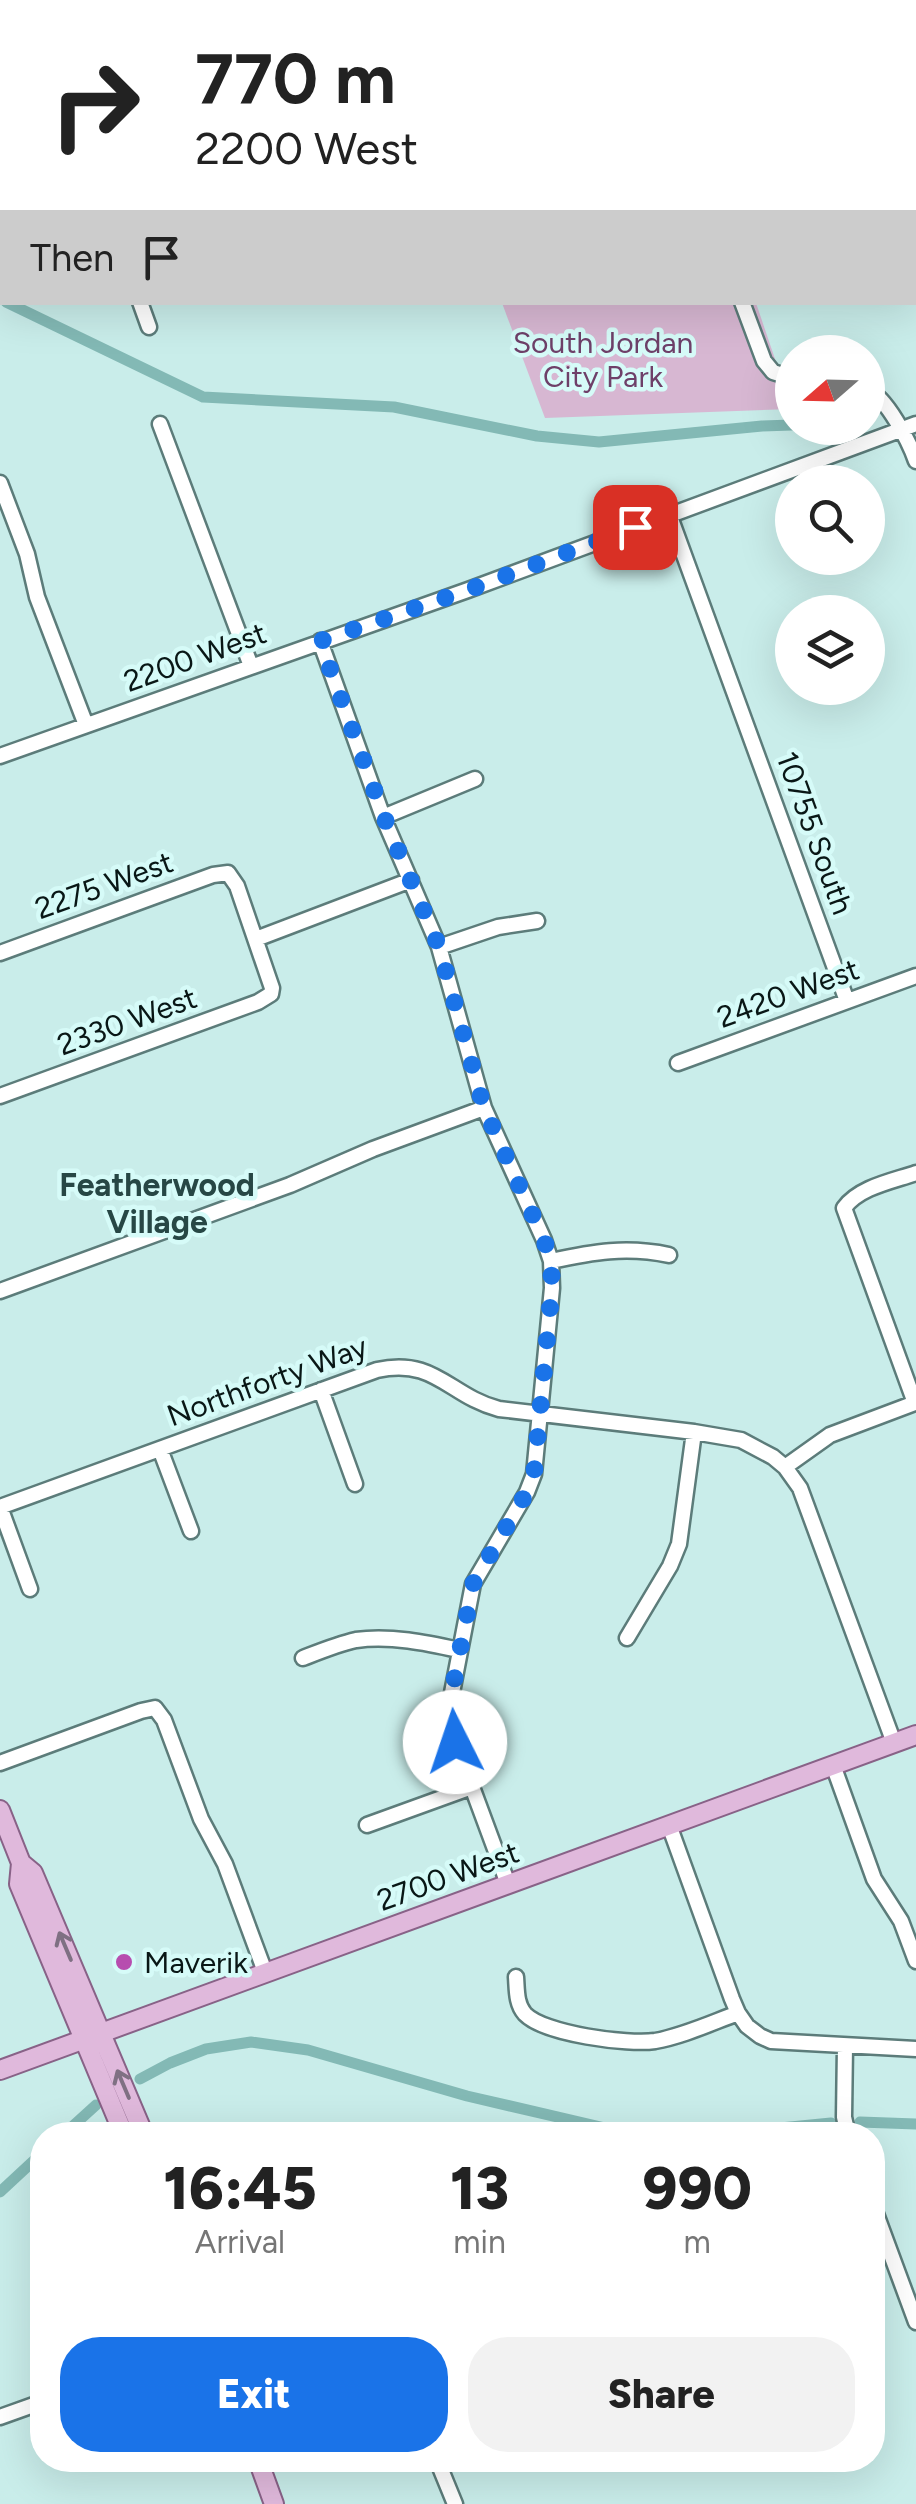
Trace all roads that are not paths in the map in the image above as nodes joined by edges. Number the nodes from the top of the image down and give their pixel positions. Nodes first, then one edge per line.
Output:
1 (141, 305) edge
2 (743, 305) edge
3 (149, 327) dead end
4 (775, 373) edge
5 (885, 402) edge
6 (160, 424) dead end
7 (916, 424) edge
8 (900, 430) junction
9 (916, 461) edge
10 (0, 484) edge
11 (670, 514) junction
12 (320, 641) junction
13 (251, 666) junction
14 (86, 725) junction
15 (0, 756) edge
16 (475, 779) dead end
17 (384, 817) junction
18 (411, 880) junction
19 (537, 921) dead end
20 (256, 939) junction
21 (439, 947) junction
22 (0, 953) edge
23 (916, 976) edge
24 (847, 1001) junction
25 (678, 1062) dead end
26 (0, 1096) edge
27 (484, 1108) junction
28 (916, 1173) edge
29 (669, 1254) dead end
30 (551, 1261) junction
31 (0, 1291) edge
32 (321, 1390) junction
33 (541, 1414) junction
34 (694, 1432) junction
35 (160, 1448) junction
36 (785, 1467) junction
37 (355, 1484) dead end
38 (0, 1507) edge
39 (191, 1531) dead end
40 (30, 1590) dead end
41 (627, 1638) dead end
42 (460, 1650) junction
43 (303, 1658) dead end
44 (916, 1735) edge
45 (894, 1743) junction
46 (0, 1763) edge
47 (833, 1765) junction
48 (472, 1787) junction
49 (0, 1810) edge
50 (669, 1825) junction
51 (367, 1826) dead end
52 (508, 1884) junction
53 (916, 1961) edge
54 (265, 1972) junction
55 (516, 1977) dead end
56 (738, 2013) junction
57 (93, 2037) junction
58 (845, 2046) junction
59 (916, 2049) edge
60 (0, 2070) edge
61 (120, 2122) edge
62 (137, 2122) edge
63 (845, 2122) edge
64 (885, 2234) edge
65 (911, 2295) edge
66 (916, 2322) edge
67 (30, 2407) edge
68 (0, 2418) edge
69 (262, 2472) edge
70 (442, 2472) edge
71 (274, 2504) edge
72 (454, 2504) edge

1 - 3 street
2 - 4 street
5 - 8 street
6 - 13 street
7 - 8 street, 2200 West
8 - 9 street
8 - 11 street, 2200 West
10 - 14 street
11 - 12 street, 2200 West
11 - 24 street, 10755 South
12 - 13 street, 2200 West
12 - 17 street
13 - 14 street, 2200 West
14 - 15 street, 2200 West
16 - 17 street
17 - 18 street
18 - 20 street
18 - 21 street
19 - 21 street
20 - 22 street, 2275 West
20 - 26 street, 2330 West
21 - 27 street
23 - 24 street, 2420 West
24 - 25 street, 2420 West
27 - 30 street
27 - 31 street
28 - 36 street
29 - 30 street
30 - 33 street
32 - 33 street, Northforty Way
32 - 35 street, Northforty Way
32 - 37 street
33 - 34 street, Northforty Way
33 - 42 street
34 - 36 street, Northforty Way
34 - 41 street
35 - 38 street, Northforty Way
35 - 39 street
36 - 45 street, Northforty Way
38 - 40 street
42 - 43 street
42 - 48 street
44 - 45 main road, 2700 West
45 - 47 main road, 2700 West
46 - 54 street
47 - 50 main road, 2700 West
47 - 53 street
48 - 51 street
48 - 52 street
49 - 57 main road
50 - 52 main road, 2700 West
50 - 56 street
52 - 54 main road, 2700 West
54 - 57 main road, 2700 West
55 - 56 street
56 - 58 street
57 - 60 main road, 2700 West
57 - 61 main road
62 -> 57 main road
58 - 59 street
58 - 63 street
64 - 65 street
65 - 66 street
67 - 68 street
69 - 71 main road
70 - 72 street

